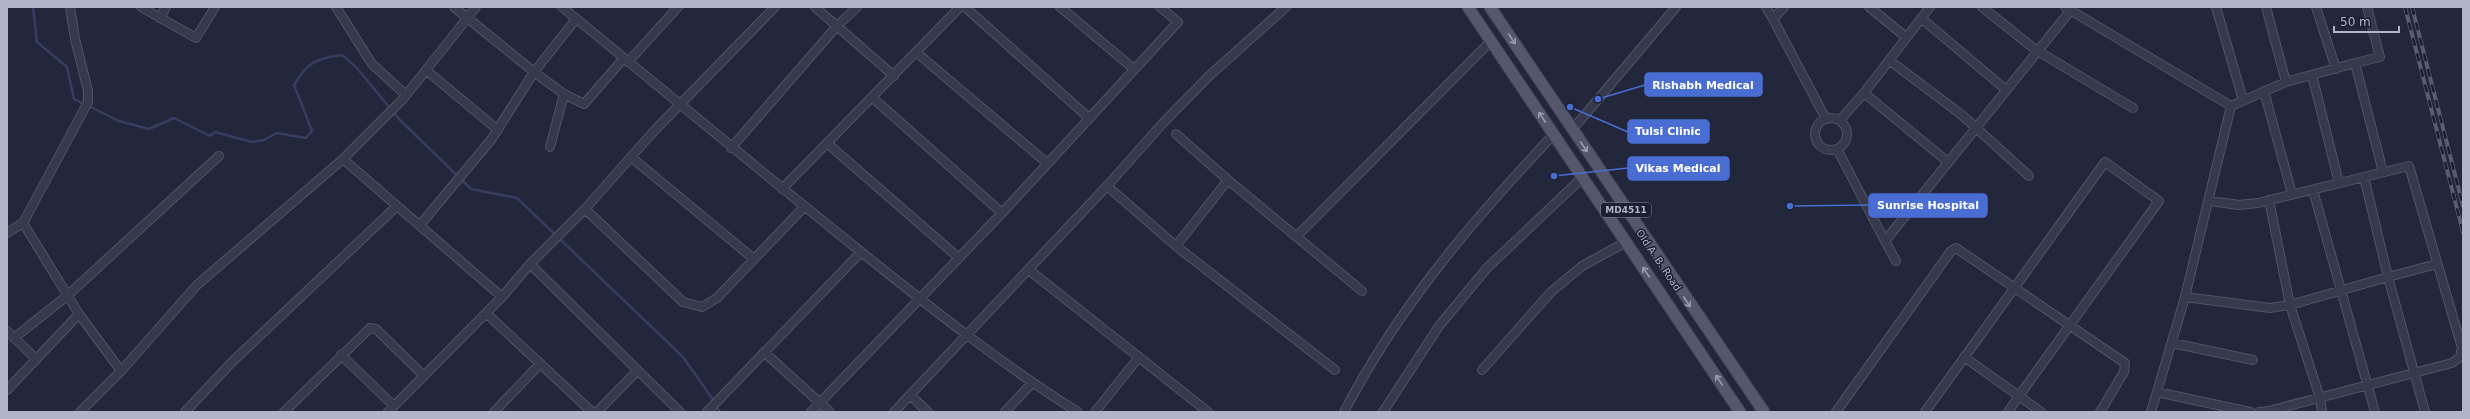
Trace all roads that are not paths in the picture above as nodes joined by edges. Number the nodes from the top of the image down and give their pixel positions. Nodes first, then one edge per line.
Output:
1 (70, 7) edge
2 (141, 7) edge
3 (166, 7) edge
4 (215, 7) edge
5 (336, 7) edge
6 (454, 7) edge
7 (476, 7) edge
8 (562, 7) edge
9 (678, 7) edge
10 (775, 7) edge
11 (815, 7) edge
12 (857, 7) edge
13 (960, 7) edge
14 (965, 7) edge
15 (1060, 7) edge
16 (1160, 7) edge
17 (1286, 7) edge
18 (1468, 7) edge
19 (1490, 7) edge
20 (1676, 7) edge
21 (1766, 7) edge
22 (1784, 7) edge
23 (1869, 7) edge
24 (1930, 7) edge
25 (1982, 7) edge
26 (2216, 7) edge
27 (2266, 7) edge
28 (2316, 7) edge
29 (2367, 7) edge
30 (2067, 9) edge
31 (160, 18) junction
32 (468, 18) junction
33 (1921, 18) junction
34 (576, 19) junction
35 (1773, 19) junction
36 (837, 26) junction
37 (1906, 37) junction
38 (1491, 41) junction
39 (2036, 50) junction
40 (917, 53) junction
41 (626, 60) junction
42 (1889, 60) junction
43 (2356, 63) junction
44 (1134, 69) junction
45 (2336, 69) junction
46 (426, 70) junction
47 (534, 72) junction
48 (2312, 75) junction
49 (894, 76) junction
50 (2286, 82) junction
51 (2005, 89) junction
52 (2264, 91) junction
53 (1864, 93) junction
54 (564, 94) junction
55 (404, 97) junction
56 (872, 98) junction
57 (2243, 100) junction
58 (681, 105) junction
59 (2231, 106) junction
60 (2133, 108) dead end
61 (1089, 118) junction
62 (1826, 119) junction
63 (1840, 120) junction
64 (1975, 126) junction
65 (498, 130) junction
66 (1572, 130) junction
67 (1176, 134) dead end
68 (1554, 134) junction
69 (828, 144) junction
70 (550, 147) dead end
71 (731, 148) junction
72 (1837, 149) junction
73 (219, 156) dead end
74 (631, 157) junction
75 (343, 159) junction
76 (1948, 162) junction
77 (1047, 163) junction
78 (2383, 172) junction
79 (2029, 176) dead end
80 (1582, 177) junction
81 (2364, 177) junction
82 (1228, 180) junction
83 (2339, 183) junction
84 (1107, 186) junction
85 (782, 189) junction
86 (2313, 190) junction
87 (2292, 194) junction
88 (2269, 200) junction
89 (2210, 202) junction
90 (397, 206) junction
91 (804, 206) junction
92 (585, 210) junction
93 (1002, 213) junction
94 (23, 223) junction
95 (420, 225) junction
96 (7, 233) edge
97 (1297, 236) junction
98 (1885, 241) junction
99 (1626, 242) junction
100 (1176, 246) junction
101 (861, 252) junction
102 (959, 258) junction
103 (754, 259) junction
104 (1896, 261) dead end
105 (530, 264) junction
106 (2437, 264) junction
107 (1028, 270) junction
108 (2388, 276) junction
109 (2013, 288) junction
110 (2340, 290) junction
111 (1362, 291) dead end
112 (68, 295) junction
113 (502, 297) junction
114 (2185, 297) junction
115 (920, 299) junction
116 (2290, 305) junction
117 (486, 313) junction
118 (79, 314) junction
119 (2069, 326) junction
120 (7, 331) edge
121 (968, 335) junction
122 (14, 338) junction
123 (2172, 343) junction
124 (764, 352) junction
125 (341, 355) junction
126 (1139, 357) junction
127 (1964, 357) junction
128 (36, 359) junction
129 (2254, 360) dead end
130 (540, 364) junction
131 (1336, 370) dead end
132 (1482, 370) dead end
133 (121, 371) junction
134 (637, 371) junction
135 (2415, 374) junction
136 (424, 376) junction
137 (1032, 383) junction
138 (2369, 385) junction
139 (7, 390) edge
140 (2157, 392) junction
141 (910, 395) junction
142 (2019, 396) junction
143 (2320, 398) junction
144 (820, 403) junction
145 (391, 409) edge
146 (80, 412) edge
147 (184, 412) edge
148 (284, 412) edge
149 (494, 412) edge
150 (592, 412) edge
151 (597, 412) edge
152 (680, 412) edge
153 (707, 412) edge
154 (811, 412) edge
155 (830, 412) edge
156 (894, 412) edge
157 (928, 412) edge
158 (1005, 412) edge
159 (1078, 412) edge
160 (1095, 412) edge
161 (1208, 412) edge
162 (1344, 412) edge
163 (1383, 412) edge
164 (1740, 412) edge
165 (1764, 412) edge
166 (1836, 412) edge
167 (1925, 412) edge
168 (2008, 412) edge
169 (2041, 412) edge
170 (2100, 412) edge
171 (2151, 412) edge
172 (2250, 412) edge
173 (2259, 412) edge
174 (2322, 412) edge
175 (2375, 412) edge
176 (2425, 412) edge

1 - 94 street
2 - 31 street
3 - 31 street
4 - 31 street
5 - 55 street
6 - 32 street
7 - 32 street
8 - 34 street
9 - 41 street
10 - 58 street
11 - 36 street
12 - 36 street
13 - 40 street
14 - 61 street
15 - 44 street
16 - 44 street
17 - 84 street
18 - 38 main road, Old A. B. Road / MD4511
19 -> 66 main road, Old A. B. Road / MD4511
20 - 66 street
21 - 35 street
22 - 35 street
23 - 37 street
24 - 33 street
25 - 39 street
26 - 57 street
27 - 50 street
28 - 45 street
29 - 43 street
30 - 39 street
30 - 59 street
32 - 46 street
32 - 47 street
33 - 37 street
33 - 51 street
34 - 41 street
34 - 47 street
35 - 62 street
36 - 49 street
36 - 71 street
37 - 42 street
68 -> 38 main road, Old A. B. Road / MD4511
38 - 97 street
39 - 51 street
39 - 60 street
40 - 49 street
40 - 77 street
41 - 54 street
41 - 58 street
42 - 53 street
42 - 64 street
43 - 45 street
43 - 78 street
44 - 61 street
45 - 48 street
46 - 55 street
46 - 65 street
47 - 54 street
47 - 65 street
48 - 50 street
48 - 83 street
49 - 56 street
50 - 52 street
51 - 64 street
52 - 57 street
52 - 87 street
53 - 63 street
53 - 76 street
54 - 70 street
55 - 75 street
56 - 69 street
56 - 93 street
57 - 59 street
58 - 71 street
58 - 74 street
59 - 89 street
61 - 77 street
62 - 63 street
62 - 72 street
63 - 72 street
64 - 76 street
64 - 79 street
65 - 95 street
66 -> 165 main road, Old A. B. Road / MD4511
67 - 82 street
68 - 80 main road, Old A. B. Road / MD4511
68 - 162 street
69 - 85 street
69 - 102 street
71 - 85 street
72 - 98 street
73 - 112 street
74 - 92 street
74 - 103 street
75 - 90 street
75 - 133 street
76 - 98 street
77 - 93 street
78 - 81 street
78 - 106 street
80 - 99 main road, Old A. B. Road / MD4511
80 - 163 street
81 - 83 street
81 - 108 street
82 - 97 street
82 - 100 street
83 - 86 street
84 - 100 street
84 - 107 street
85 - 91 street
86 - 87 street
86 - 110 street
87 - 88 street
88 - 89 street
88 - 116 street
89 - 114 street
90 - 95 street
90 - 147 street
91 - 101 street
91 - 103 street
92 - 103 street
92 - 105 street
93 - 102 street
94 - 96 street
94 - 112 street
95 - 113 street
97 - 111 street
98 - 104 street
99 - 132 street
164 -> 99 main road, Old A. B. Road / MD4511
100 - 131 street
101 - 115 street
101 - 124 street
102 - 115 street
105 - 113 street
105 - 134 street
106 - 108 street
106 - 135 street
107 - 121 street
107 - 126 street
108 - 110 street
108 - 135 street
109 - 119 street
109 - 119 street
109 - 127 street
109 - 166 street
110 - 116 street
110 - 138 street
112 - 118 street
112 - 122 street
113 - 117 street
114 - 116 street
114 - 123 street
115 - 121 street
115 - 144 street
116 - 143 street
117 - 130 street
117 - 136 street
118 - 128 street
118 - 133 street
119 - 142 street
119 - 170 street
120 - 122 street
121 - 137 street
121 - 141 street
122 - 128 street
123 - 129 street
123 - 140 street
124 - 144 street
124 - 153 street
125 - 136 street
125 - 145 street
125 - 148 street
126 - 160 street
126 - 161 street
127 - 142 street
127 - 167 street
128 - 139 street
130 - 149 street
130 - 150 street
133 - 146 street
134 - 151 street
134 - 152 street
135 - 138 street
135 - 176 street
136 - 145 street
137 - 158 street
137 - 159 street
138 - 143 street
138 - 175 street
140 - 171 street
140 - 172 street
141 - 156 street
141 - 157 street
142 - 168 street
142 - 169 street
143 - 173 street
143 - 174 street
144 - 154 street
144 - 155 street

